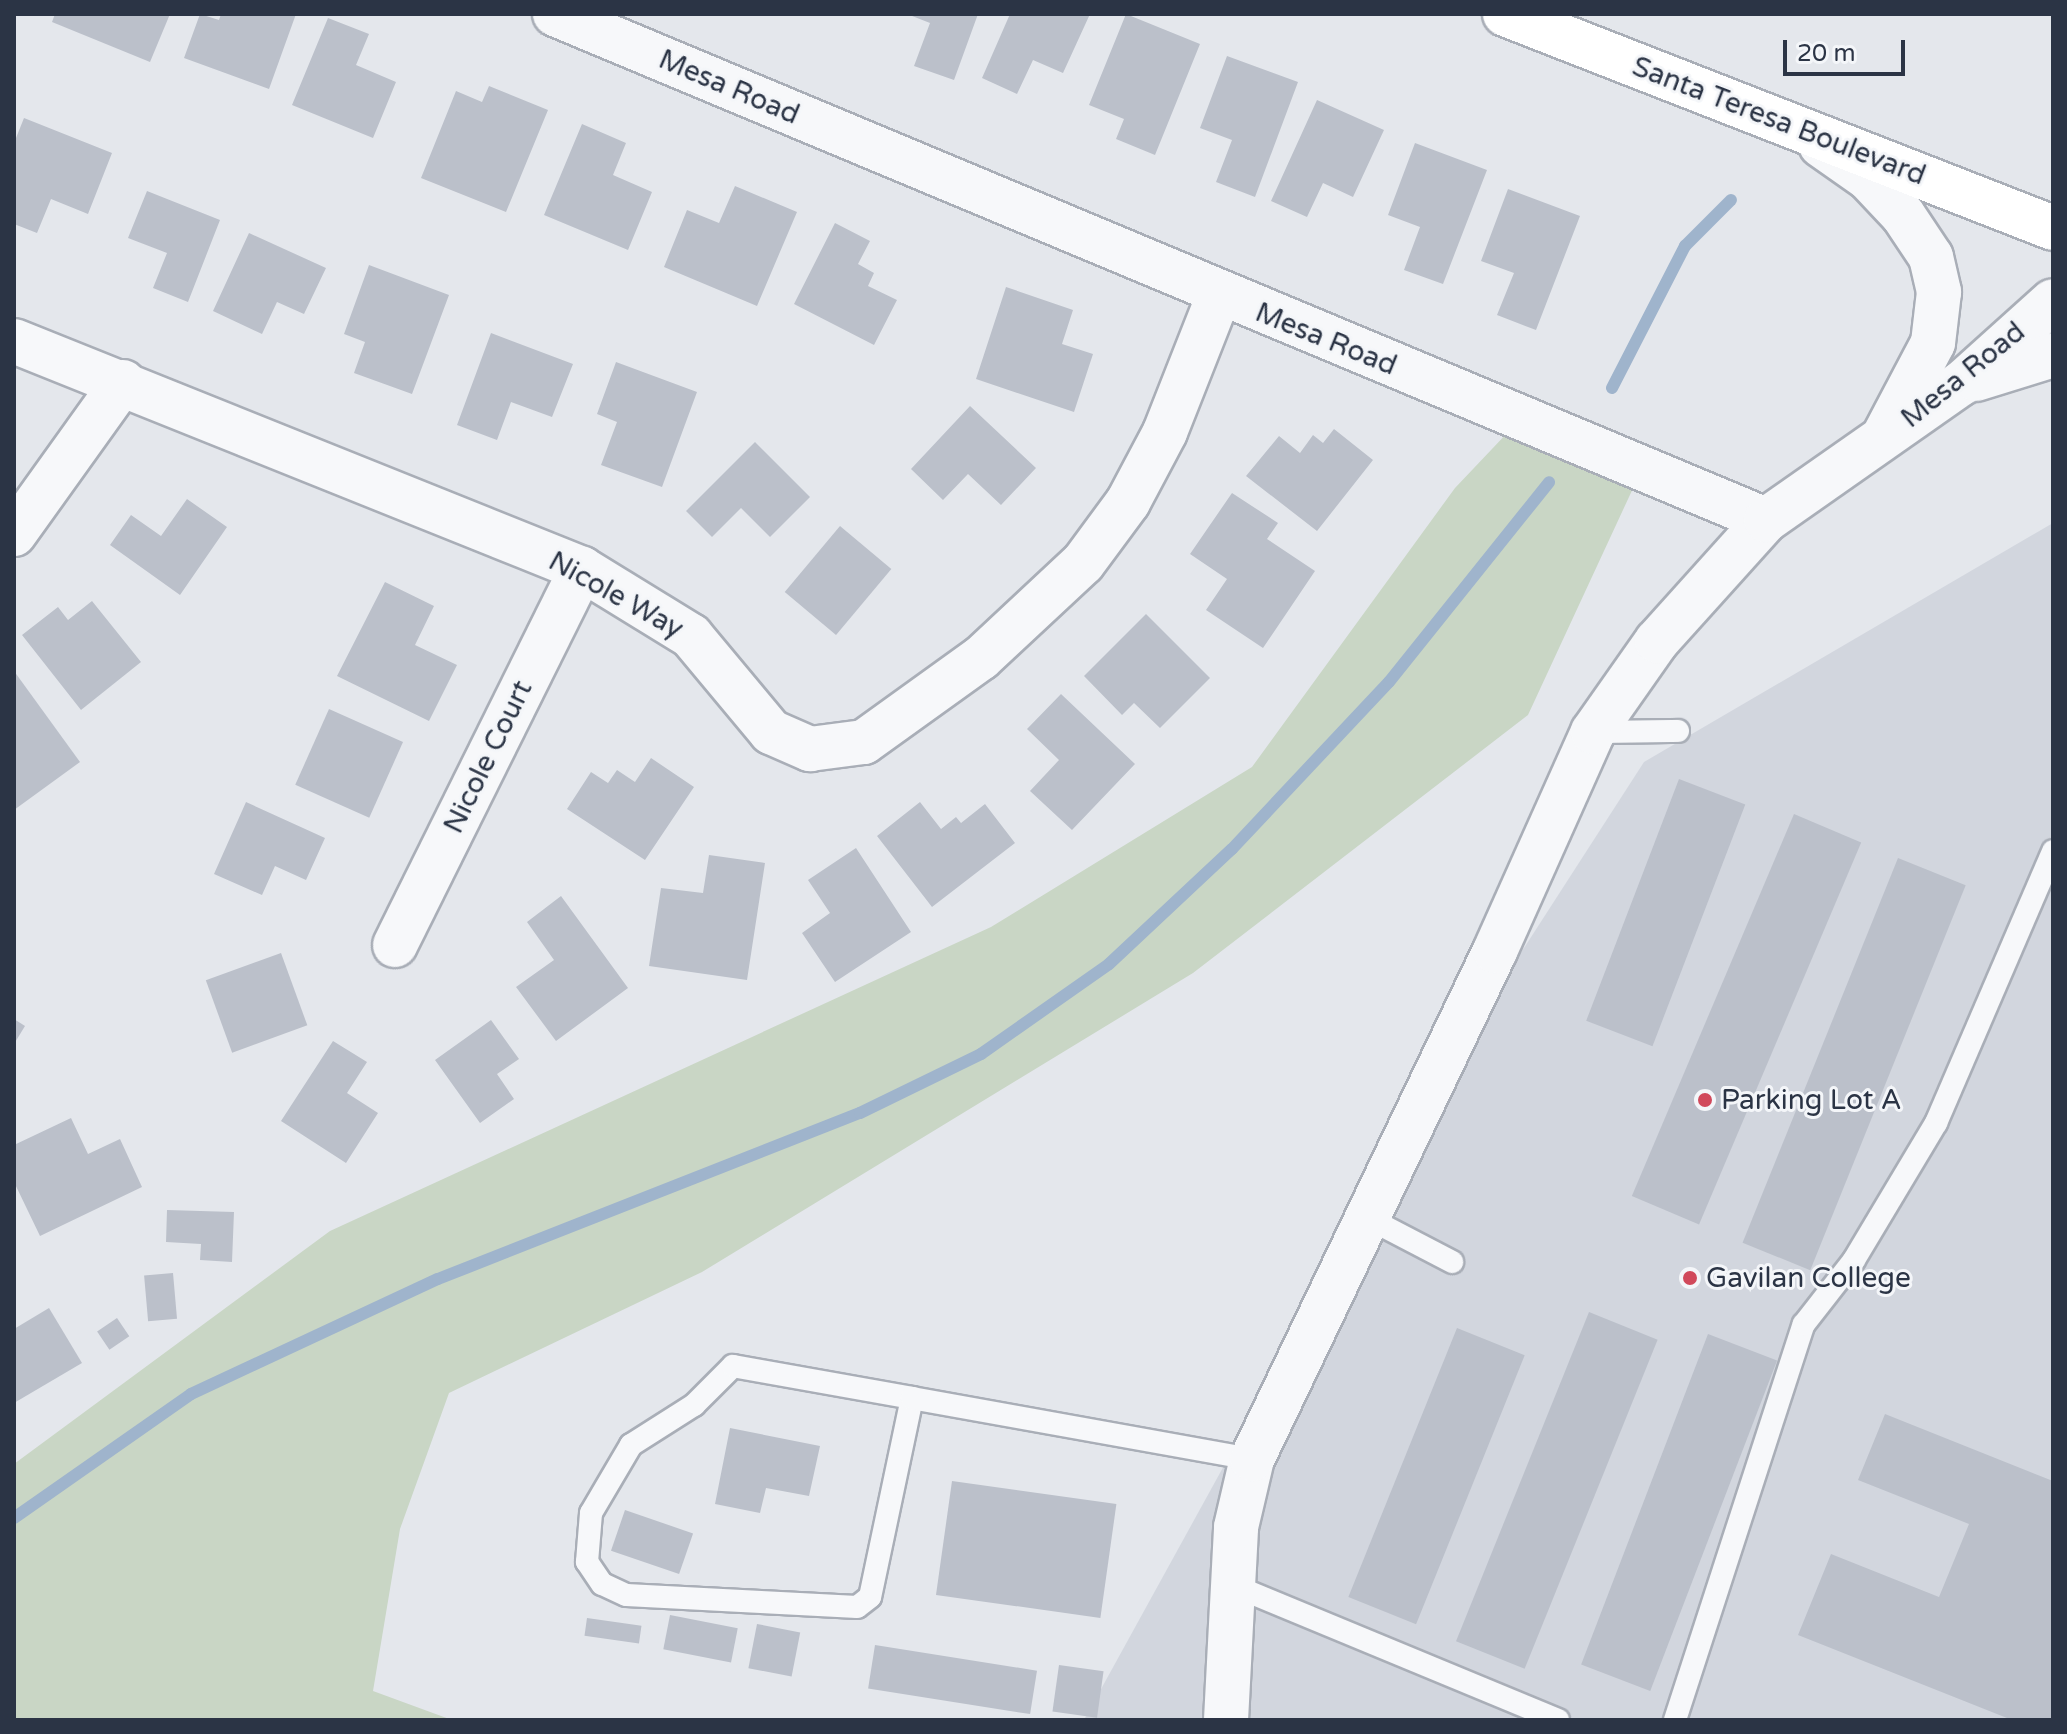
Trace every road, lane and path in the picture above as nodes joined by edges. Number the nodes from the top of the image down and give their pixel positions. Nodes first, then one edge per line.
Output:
1 (555, 14) edge
2 (1505, 14) edge
3 (1799, 129) junction
4 (2053, 228) edge
5 (1219, 295) junction
6 (2053, 301) edge
7 (14, 341) edge
8 (2053, 355) edge
9 (123, 382) junction
10 (1962, 383) junction
11 (1883, 438) junction
12 (1766, 520) junction
13 (14, 534) edge
14 (582, 569) junction
15 (1678, 731) dead end
16 (1593, 732) junction
17 (2053, 851) edge
18 (395, 945) dead end
19 (1368, 1218) junction
20 (1452, 1262) dead end
21 (912, 1398) junction
22 (1252, 1459) junction
23 (1230, 1584) junction
24 (1226, 1720) edge
25 (1558, 1720) edge
26 (1675, 1720) edge

1 - 5 street, Mesa Road
2 - 3 main road, Santa Teresa Boulevard
3 - 4 main road, Santa Teresa Boulevard
3 - 11 street
5 - 12 street, Mesa Road
5 - 14 street, Nicole Way
6 - 10 street, Mesa Road
7 - 9 street, Nicole Way
8 - 10 street
9 - 13 street
9 - 14 street, Nicole Way
10 - 11 street, Mesa Road
11 - 12 street, Mesa Road
12 - 16 street
14 - 18 street, Nicole Court
15 - 16 lane
16 - 19 street
17 - 26 lane
19 - 20 lane
19 - 22 street
21 - 21 lane
21 - 22 lane
22 - 23 street
23 - 24 street
23 - 25 lane

